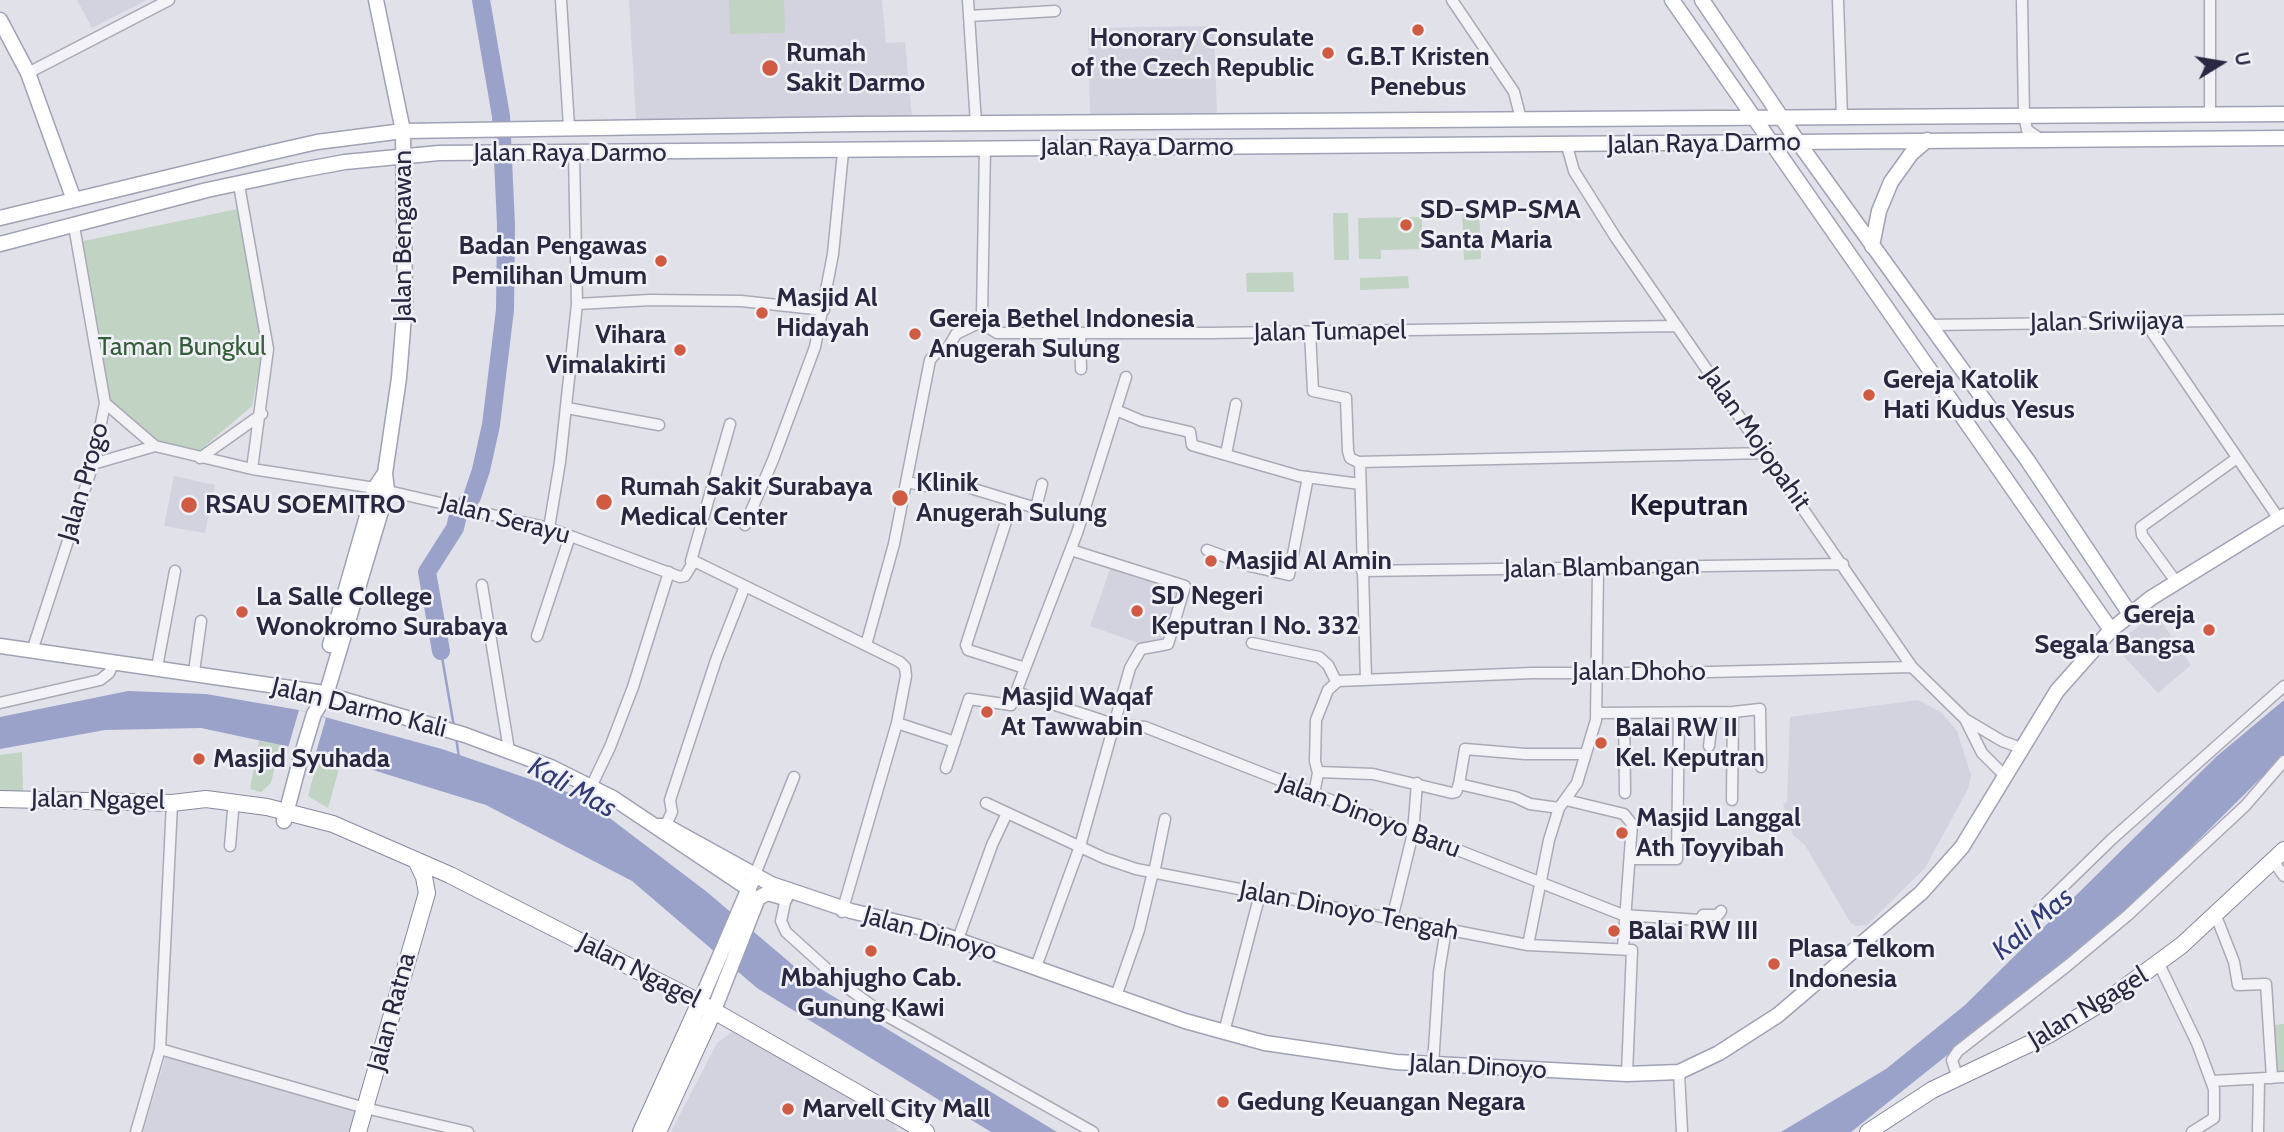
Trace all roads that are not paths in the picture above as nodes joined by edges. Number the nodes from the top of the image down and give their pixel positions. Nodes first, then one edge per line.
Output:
1 (169, 0) edge
2 (376, 0) edge
3 (561, 0) edge
4 (968, 0) edge
5 (1451, 0) edge
6 (1672, 0) edge
7 (1702, 0) edge
8 (1838, 0) edge
9 (2022, 0) edge
10 (2210, 0) edge
11 (1055, 11) dead end
12 (969, 16) junction
13 (0, 20) edge
14 (28, 73) junction
15 (2210, 114) junction
16 (2284, 114) edge
17 (2024, 115) junction
18 (1752, 117) junction
19 (1780, 117) junction
20 (1842, 117) junction
21 (1521, 119) junction
22 (1218, 121) junction
23 (1248, 122) junction
24 (976, 124) junction
25 (569, 127) junction
26 (402, 131) junction
27 (2284, 138) edge
28 (1927, 140) junction
29 (1798, 142) junction
30 (2045, 142) junction
31 (1770, 143) junction
32 (1220, 146) junction
33 (1248, 146) junction
34 (1567, 146) junction
35 (985, 148) junction
36 (843, 152) junction
37 (574, 154) junction
38 (404, 155) junction
39 (204, 170) junction
40 (171, 178) junction
41 (239, 186) junction
42 (207, 190) junction
43 (177, 199) junction
44 (74, 200) junction
45 (0, 218) edge
46 (74, 226) junction
47 (0, 244) edge
48 (1872, 246) junction
49 (577, 304) junction
50 (824, 310) junction
51 (2284, 320) edge
52 (2145, 322) junction
53 (985, 324) junction
54 (1930, 325) junction
55 (1677, 326) junction
56 (1310, 332) junction
57 (1080, 333) junction
58 (1081, 369) dead end
59 (1126, 377) dead end
60 (105, 402) junction
61 (1236, 404) dead end
62 (1988, 406) junction
63 (567, 408) junction
64 (1116, 410) junction
65 (262, 414) junction
66 (730, 424) dead end
67 (659, 425) dead end
68 (1968, 426) junction
69 (2005, 429) junction
70 (155, 446) junction
71 (1982, 446) junction
72 (1767, 453) junction
73 (1226, 454) junction
74 (200, 458) junction
75 (2237, 458) junction
76 (1360, 462) junction
77 (93, 464) junction
78 (252, 469) junction
79 (1308, 477) junction
80 (907, 482) junction
81 (1042, 484) dead end
82 (1360, 484) junction
83 (381, 489) junction
84 (1012, 503) junction
85 (2281, 517) edge
86 (745, 525) dead end
87 (548, 528) junction
88 (570, 536) junction
89 (1071, 550) junction
90 (1207, 550) dead end
91 (691, 561) junction
92 (1843, 564) junction
93 (1598, 569) junction
94 (175, 571) dead end
95 (1362, 571) junction
96 (669, 572) junction
97 (2177, 583) junction
98 (482, 586) dead end
99 (745, 586) junction
100 (2130, 614) junction
101 (201, 621) dead end
102 (2111, 630) junction
103 (537, 636) dead end
104 (1252, 643) dead end
105 (866, 645) junction
106 (0, 646) edge
107 (32, 651) junction
108 (114, 662) junction
109 (1027, 664) junction
110 (157, 667) junction
111 (1912, 667) junction
112 (194, 672) junction
113 (1597, 673) junction
114 (1366, 680) junction
115 (1336, 681) junction
116 (2284, 687) edge
117 (1016, 692) junction
118 (320, 700) junction
119 (0, 703) edge
120 (1733, 712) junction
121 (1597, 713) junction
122 (1679, 713) junction
123 (1713, 713) junction
124 (1624, 714) junction
125 (1965, 719) junction
126 (897, 723) junction
127 (1113, 724) junction
128 (955, 742) junction
129 (1710, 746) dead end
130 (2021, 748) junction
131 (509, 750) junction
132 (1584, 754) junction
133 (2284, 761) edge
134 (1761, 767) dead end
135 (946, 768) dead end
136 (1318, 772) junction
137 (2004, 775) junction
138 (794, 777) dead end
139 (1417, 783) junction
140 (1459, 785) junction
141 (591, 787) junction
142 (1625, 793) dead end
143 (1314, 794) junction
144 (0, 799) edge
145 (1732, 800) dead end
146 (195, 801) junction
147 (172, 803) junction
148 (986, 803) dead end
149 (1563, 804) junction
150 (233, 811) junction
151 (1007, 813) junction
152 (285, 816) junction
153 (1165, 819) dead end
154 (662, 828) junction
155 (1413, 832) junction
156 (230, 846) dead end
157 (1080, 846) junction
158 (2279, 856) edge
159 (1630, 859) junction
160 (416, 860) junction
161 (1153, 873) junction
162 (450, 875) junction
163 (2284, 876) edge
164 (1540, 882) junction
165 (750, 892) junction
166 (427, 893) junction
167 (1260, 894) junction
168 (786, 898) junction
169 (846, 910) junction
170 (1721, 911) dead end
171 (2036, 913) dead end
172 (1623, 915) junction
173 (2216, 916) junction
174 (1392, 919) junction
175 (1446, 929) junction
176 (958, 939) junction
177 (1528, 944) junction
178 (1623, 948) junction
179 (2158, 964) junction
180 (1036, 967) junction
181 (1116, 996) junction
182 (707, 1006) junction
183 (1224, 1032) junction
184 (160, 1049) junction
185 (1433, 1065) junction
186 (1679, 1072) junction
187 (1627, 1074) junction
188 (2278, 1077) edge
189 (1958, 1079) junction
190 (2259, 1079) junction
191 (2212, 1081) junction
192 (365, 1108) junction
193 (919, 1130) edge
194 (136, 1132) edge
195 (358, 1132) edge
196 (468, 1132) edge
197 (641, 1132) edge
198 (658, 1132) edge
199 (1093, 1132) edge
200 (1682, 1132) edge
201 (1868, 1132) edge
202 (2192, 1132) edge
203 (2258, 1132) edge

1 - 14 street
2 - 26 main road, Jalan Bengawan
3 - 25 street
4 - 12 street
5 - 21 street
6 - 18 main road
7 - 19 main road
8 - 20 street
9 - 17 street
10 - 15 street
11 - 12 street
12 - 24 street
13 - 14 main road
14 - 44 main road
15 - 16 main road, Jalan Raya Darmo
15 - 17 main road, Jalan Raya Darmo
17 - 20 main road, Jalan Raya Darmo
17 - 30 street
18 - 19 main road, Jalan Raya Darmo
18 - 21 main road, Jalan Raya Darmo
18 - 31 main road
19 - 20 main road, Jalan Raya Darmo
19 - 29 main road
21 - 23 main road, Jalan Raya Darmo
22 - 23 main road, Jalan Raya Darmo
22 - 24 main road, Jalan Raya Darmo
22 - 32 main road
23 - 33 main road
24 - 25 main road, Jalan Raya Darmo
25 - 26 main road, Jalan Raya Darmo
26 - 38 main road, Jalan Bengawan
26 - 39 main road, Jalan Raya Darmo
27 - 30 main road, Jalan Raya Darmo
28 - 29 main road, Jalan Raya Darmo
28 - 30 main road, Jalan Raya Darmo
28 - 48 main road
29 - 31 main road, Jalan Raya Darmo
29 - 48 main road
31 - 34 main road, Jalan Raya Darmo
31 - 68 main road
32 - 33 main road, Jalan Raya Darmo
32 - 35 main road, Jalan Raya Darmo
33 - 34 main road, Jalan Raya Darmo
34 - 55 street, Jalan Mojopahit
35 - 36 main road, Jalan Raya Darmo
35 - 53 street
36 - 37 main road, Jalan Raya Darmo
36 - 50 street
37 - 38 main road, Jalan Raya Darmo
37 - 49 street
38 - 41 main road, Jalan Raya Darmo
38 - 83 main road, Jalan Bengawan
39 - 40 main road, Jalan Raya Darmo
39 - 42 main road
40 - 43 main road
40 - 44 main road, Jalan Raya Darmo
41 - 42 main road, Jalan Raya Darmo
41 - 65 street
42 - 43 main road, Jalan Raya Darmo
43 - 46 main road, Jalan Raya Darmo
44 - 45 main road, Jalan Raya Darmo
46 - 47 main road, Jalan Raya Darmo
46 - 60 street, Jalan Progo
48 - 54 main road
49 - 50 street
49 - 63 street
50 - 86 street
51 - 52 street, Jalan Sriwijaya
52 - 54 street, Jalan Sriwijaya
52 - 75 street
53 - 57 street, Jalan Tumapel
53 - 80 street
54 - 62 main road
55 - 56 street, Jalan Tumapel
55 - 72 street, Jalan Mojopahit
56 - 57 street, Jalan Tumapel
56 - 76 street
57 - 58 street
59 - 64 street
60 - 70 street, Jalan Serayu
60 - 77 street, Jalan Progo
61 - 73 street
62 - 68 main road
62 - 69 main road
63 - 67 street
63 - 87 street
64 - 73 street
64 - 89 street
65 - 74 street
65 - 78 street
66 - 91 street
68 - 71 main road
69 - 71 main road
69 - 100 main road
70 - 74 street, Jalan Serayu
70 - 77 street
71 - 102 main road
72 - 76 street
72 - 92 street, Jalan Mojopahit
73 - 79 street
74 - 78 street, Jalan Serayu
75 - 85 street
75 - 97 street
76 - 82 street
77 - 107 street, Jalan Progo
78 - 83 street, Jalan Serayu
79 - 82 street
79 - 90 street
80 - 84 street
80 - 105 street
81 - 84 street
82 - 95 street
83 - 87 street, Jalan Serayu
83 - 118 main road, Jalan Bengawan
84 - 109 street
85 - 97 main road, Jalan Dinoyo
87 - 88 street, Jalan Serayu
88 - 96 street, Jalan Serayu
88 - 103 street
89 - 109 street
89 - 127 street
91 - 96 street, Jalan Serayu
91 - 99 street
92 - 93 street, Jalan Blambangan
92 - 111 street, Jalan Mojopahit
93 - 95 street, Jalan Blambangan
93 - 113 street
94 - 110 street
95 - 114 street
96 - 141 street
97 - 100 main road, Jalan Dinoyo
98 - 131 street
99 - 105 street
99 - 154 street
100 - 102 main road, Jalan Dinoyo
101 - 112 street
102 - 130 main road, Jalan Dinoyo
104 - 115 street
105 - 126 street
106 - 107 main road, Jalan Darmo Kali
107 - 108 main road, Jalan Darmo Kali
108 - 110 main road, Jalan Darmo Kali
108 - 119 street
109 - 117 street
110 - 112 main road, Jalan Darmo Kali
111 - 113 street, Jalan Dhoho
111 - 125 street, Jalan Mojopahit
112 - 118 main road, Jalan Darmo Kali
113 - 114 street, Jalan Dhoho
113 - 121 street
114 - 115 street, Jalan Dhoho
115 - 136 street
116 - 171 street
117 - 127 street, Jalan Dinoyo Baru
117 - 128 street
118 - 131 main road, Jalan Darmo Kali
118 - 152 main road, Jalan Bengawan
120 - 123 street
120 - 134 street
120 - 145 street
121 - 124 street
121 - 132 street
122 - 123 street
122 - 124 street
122 - 159 street
123 - 129 street
124 - 142 street
125 - 130 street, Jalan Mojopahit
125 - 137 street, Jalan Mojopahit
126 - 128 street
126 - 169 street
127 - 143 street, Jalan Dinoyo Baru
127 - 157 street
128 - 135 street
130 - 137 main road, Jalan Dinoyo
131 - 141 main road, Jalan Darmo Kali
132 - 140 street
132 - 149 street
133 - 189 street
136 - 139 street
136 - 143 street
137 - 186 main road, Jalan Dinoyo
138 - 165 street
139 - 140 street
139 - 155 street
140 - 149 street
141 - 154 main road, Jalan Darmo Kali
143 - 155 street, Jalan Dinoyo Baru
144 - 147 highway, Jalan Ngagel
146 - 147 highway, Jalan Ngagel
146 - 150 highway, Jalan Ngagel
146 - 152 highway, Jalan Ngagel
147 - 184 street
148 - 151 street, Jalan Dinoyo Tengah
149 - 159 street
149 - 164 street
150 - 152 highway, Jalan Ngagel
150 - 156 street
151 - 157 street, Jalan Dinoyo Tengah
151 - 176 street
152 - 160 highway, Jalan Ngagel
153 - 161 street
154 - 165 main road, Jalan Darmo Kali
155 - 164 street, Jalan Dinoyo Baru
155 - 174 street
157 - 161 street, Jalan Dinoyo Tengah
157 - 180 street
158 - 163 street
158 - 173 highway, Jalan Ngagel
159 - 172 street
160 - 162 highway, Jalan Ngagel
160 - 166 highway
161 - 167 street, Jalan Dinoyo Tengah
161 - 181 street
162 - 166 highway
162 - 182 highway, Jalan Ngagel
164 - 172 street, Jalan Dinoyo Baru
164 - 177 street
165 - 168 main road, Jalan Dinoyo
165 - 169 main road, Jalan Dinoyo
165 - 182 main road
166 - 192 highway, Jalan Ratna
167 - 174 street, Jalan Dinoyo Tengah
167 - 183 street
168 - 169 main road, Jalan Dinoyo
168 - 199 street
169 - 176 main road, Jalan Dinoyo
170 - 172 street, Jalan Dinoyo Baru
172 - 178 street
173 - 179 highway, Jalan Ngagel
173 - 188 street
174 - 175 street, Jalan Dinoyo Tengah
175 - 177 street, Jalan Dinoyo Tengah
175 - 185 street
176 - 180 main road, Jalan Dinoyo
177 - 178 street, Jalan Dinoyo Tengah
178 - 187 street
179 - 189 highway, Jalan Ngagel
179 - 191 street
180 - 181 main road, Jalan Dinoyo
181 - 183 main road, Jalan Dinoyo
182 - 193 highway, Jalan Ngagel
182 - 197 highway
182 - 198 highway
183 - 185 main road, Jalan Dinoyo
184 - 192 street
184 - 194 street
185 - 187 main road, Jalan Dinoyo
186 - 187 main road, Jalan Dinoyo
186 - 200 street
188 - 190 street
189 - 201 highway, Jalan Ngagel
190 - 191 street
190 - 203 street
191 - 202 street
192 - 195 highway, Jalan Ratna
192 - 196 street

